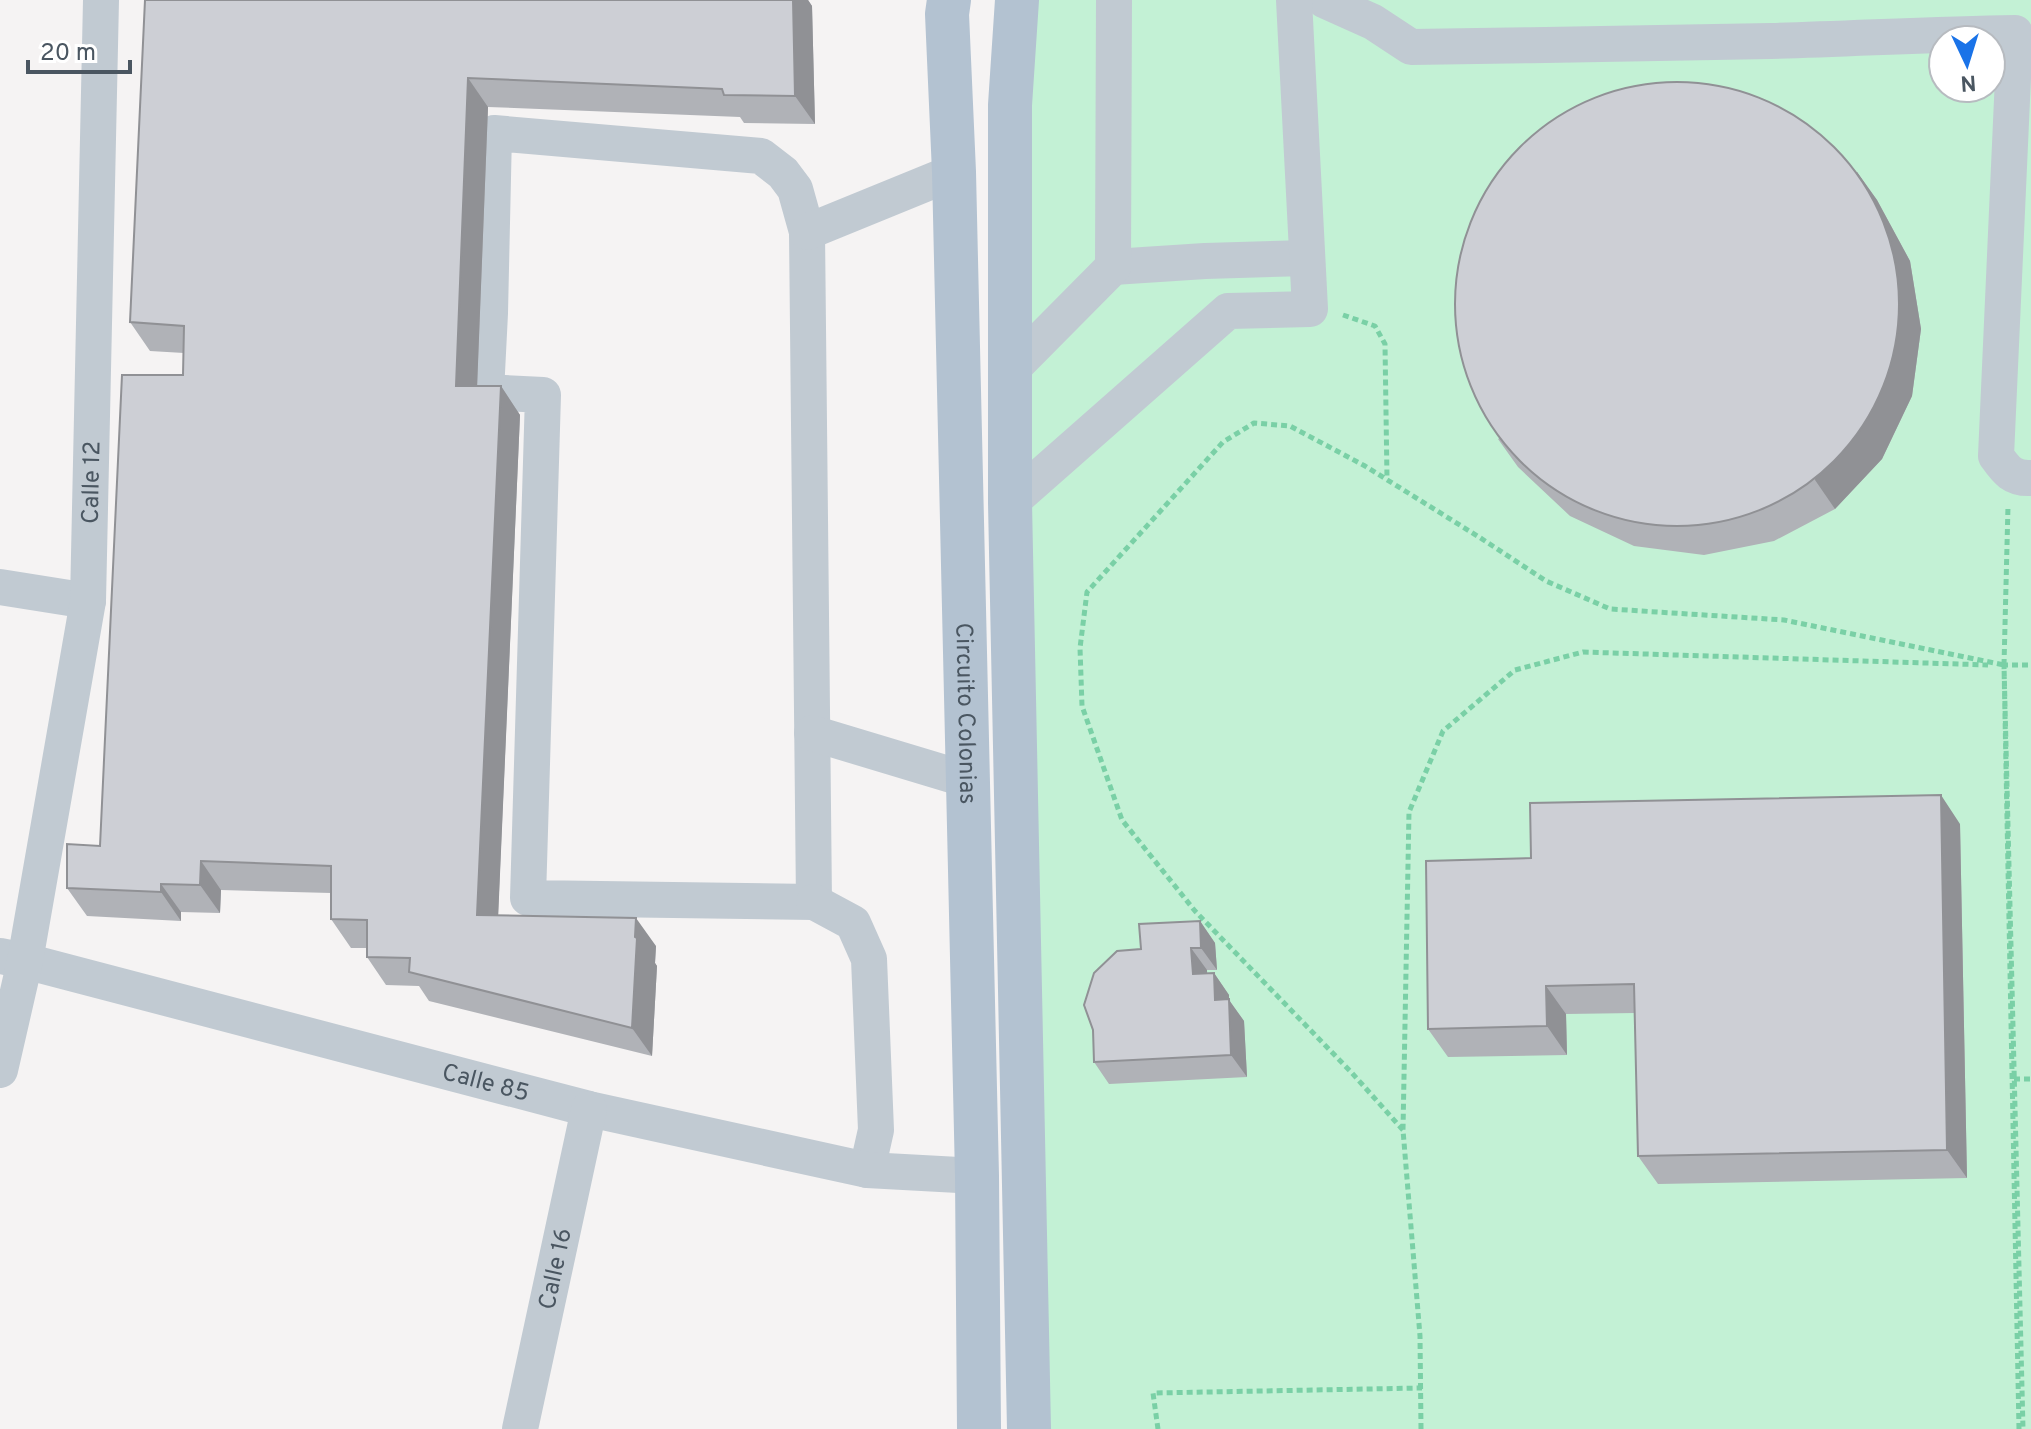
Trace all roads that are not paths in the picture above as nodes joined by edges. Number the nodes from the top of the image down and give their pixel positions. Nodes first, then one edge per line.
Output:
1 (101, 0) edge
2 (1017, 0) edge
3 (1114, 0) edge
4 (1294, 0) edge
5 (1324, 0) edge
6 (941, 5) edge
7 (2020, 31) edge
8 (954, 172) junction
9 (807, 232) junction
10 (1307, 258) junction
11 (1113, 267) junction
12 (1010, 371) junction
13 (2020, 476) edge
14 (1010, 503) junction
15 (0, 587) edge
16 (88, 601) junction
17 (812, 733) junction
18 (968, 780) junction
19 (814, 902) junction
20 (12, 958) edge
21 (0, 1070) edge
22 (589, 1109) junction
23 (867, 1170) junction
24 (977, 1176) junction
25 (1027, 1359) junction
26 (979, 1361) junction
27 (520, 1429) edge
28 (979, 1429) edge
29 (1029, 1429) edge

1 - 16 street, Calle 12
2 - 12 main road, Circuito Colonias
3 - 11 street
4 - 10 street
5 - 7 street
6 - 8 main road, Circuito Colonias
7 - 13 street
8 - 9 street
8 - 18 main road, Circuito Colonias
9 - 17 street
9 - 19 street
10 - 11 street
10 - 14 street
11 - 12 street
12 - 14 main road, Circuito Colonias
14 - 25 main road, Circuito Colonias
15 - 16 street
16 - 20 street, Calle 12
17 - 18 street
17 - 19 street
18 - 24 main road, Circuito Colonias
19 - 23 street
20 - 21 street, Calle 12
20 - 22 street, Calle 85
22 - 23 street, Calle 85
22 - 27 street, Calle 16
23 - 24 street, Calle 85
24 - 26 main road, Circuito Colonias
25 - 26 main road
25 - 29 main road, Circuito Colonias
26 - 28 main road, Circuito Colonias

